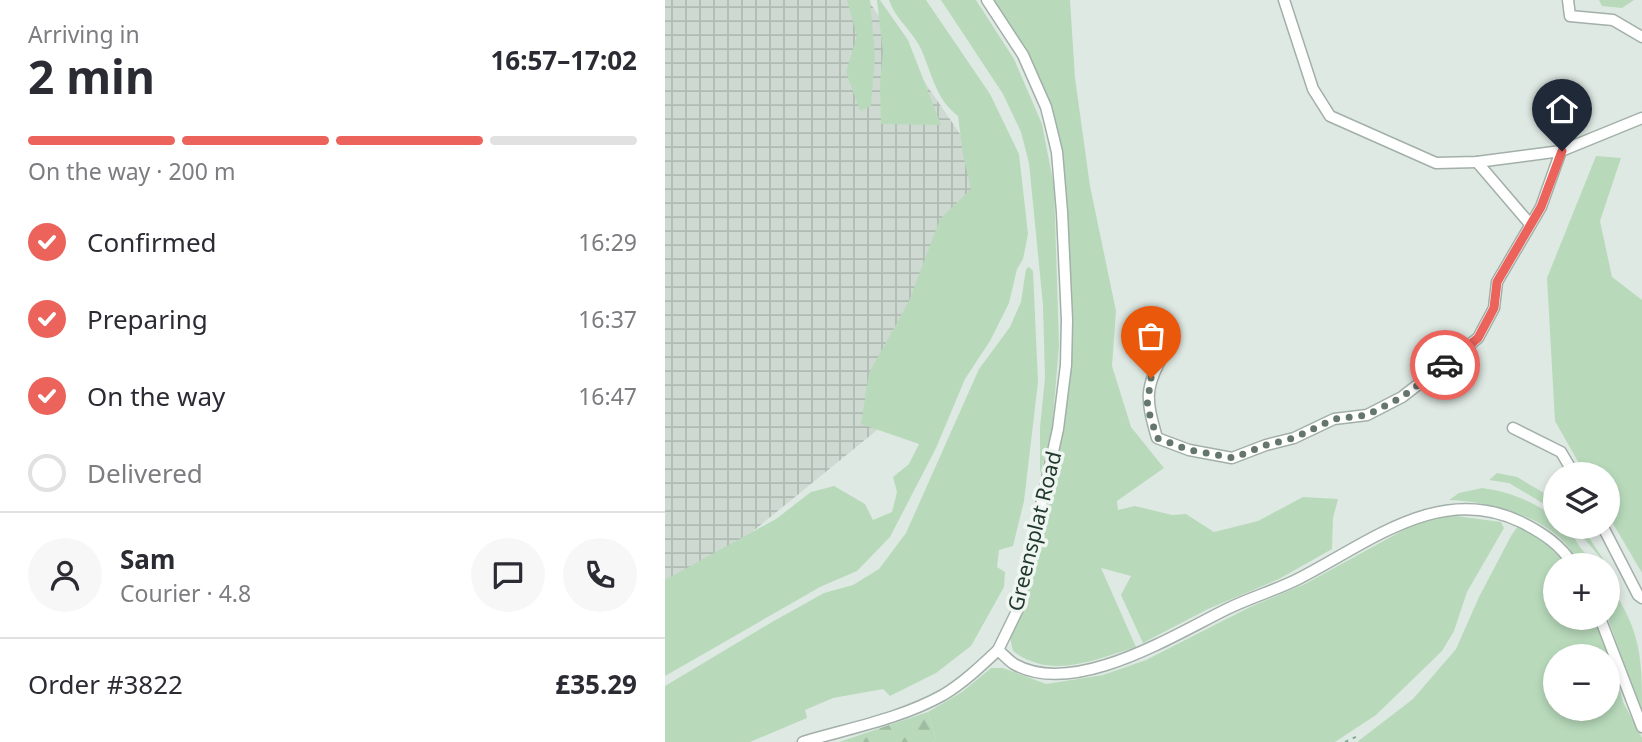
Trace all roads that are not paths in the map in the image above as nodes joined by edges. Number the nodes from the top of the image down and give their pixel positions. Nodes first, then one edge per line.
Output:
1 (987, 0) edge
2 (1284, 0) edge
3 (1568, 0) edge
4 (1642, 37) edge
5 (1642, 118) edge
6 (1562, 151) junction
7 (1477, 162) junction
8 (1530, 224) junction
9 (1165, 351) dead end
10 (1513, 428) dead end
11 (1567, 462) edge
12 (1609, 539) edge
13 (1564, 553) edge
14 (1642, 598) edge
15 (1606, 630) edge
16 (997, 650) junction
17 (1642, 727) edge
18 (803, 742) edge

1 - 16 street, Greensplat Road
2 - 7 street
3 - 4 street
5 - 6 street
6 - 7 street
6 - 8 street
7 - 8 street
8 - 9 street
10 - 11 street
12 - 14 street
13 - 16 street
15 - 17 street
16 - 18 street, Greensplat Road

